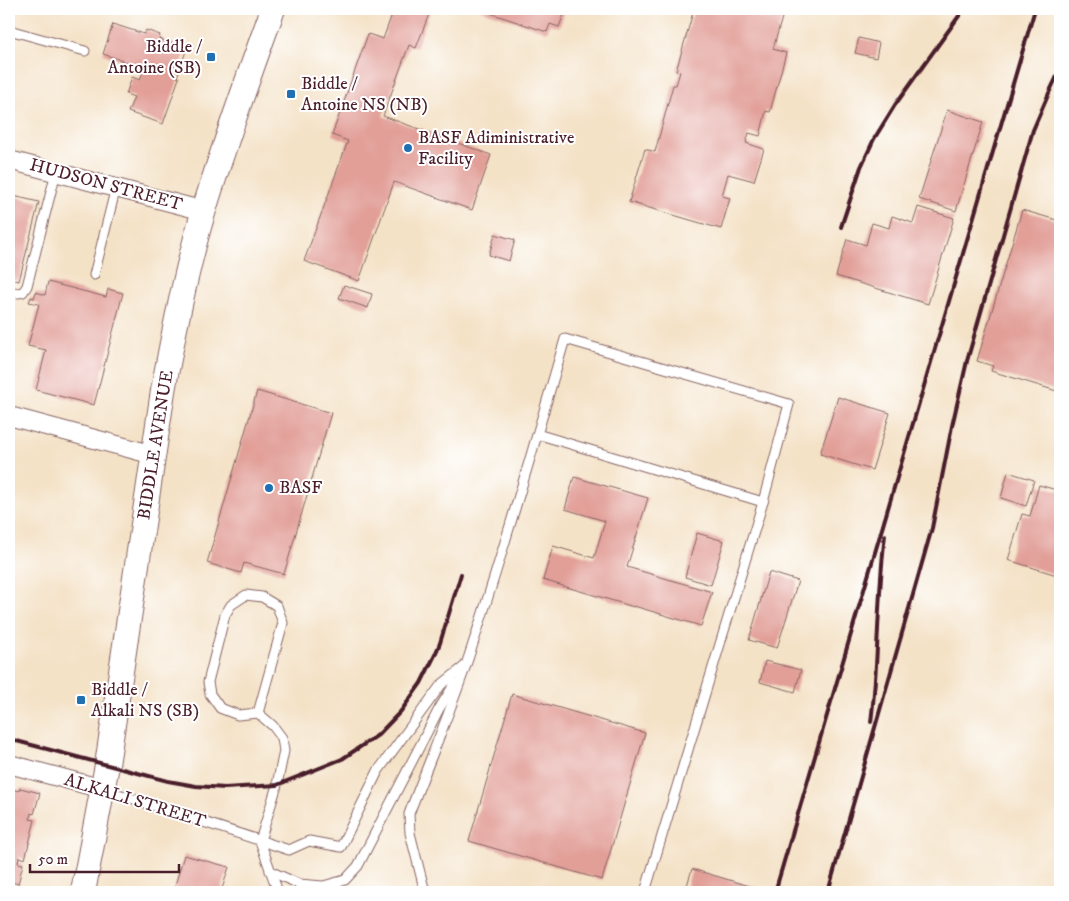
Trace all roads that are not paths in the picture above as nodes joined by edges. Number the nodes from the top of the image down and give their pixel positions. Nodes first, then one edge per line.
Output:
1 (273, 9) edge
2 (9, 30) edge
3 (85, 51) dead end
4 (9, 160) edge
5 (56, 172) junction
6 (116, 188) junction
7 (204, 210) junction
8 (94, 275) dead end
9 (9, 290) edge
10 (9, 416) edge
11 (537, 434) junction
12 (154, 455) junction
13 (763, 502) junction
14 (466, 666) junction
15 (258, 713) junction
16 (9, 764) edge
17 (103, 790) junction
18 (260, 841) junction
19 (270, 871) junction
20 (83, 892) edge
21 (278, 892) edge
22 (425, 892) edge
23 (645, 892) edge

1 - 7 main road, BIDDLE AVENUE
2 - 3 lane
4 - 5 street, HUDSON STREET
5 - 6 street, HUDSON STREET
5 - 9 lane
6 - 7 street, HUDSON STREET
6 - 8 lane
7 - 12 main road, BIDDLE AVENUE
10 - 12 street
11 - 13 lane
11 - 13 lane
11 - 14 lane
12 - 17 main road, BIDDLE AVENUE
13 - 23 lane
14 - 18 lane, ALKALI STREET
14 - 19 lane
14 - 22 lane
15 - 15 lane
15 - 18 lane
16 - 17 street, ALKALI STREET
17 - 18 lane, ALKALI STREET
17 - 20 main road, BIDDLE AVENUE
18 - 19 lane
19 - 21 lane

